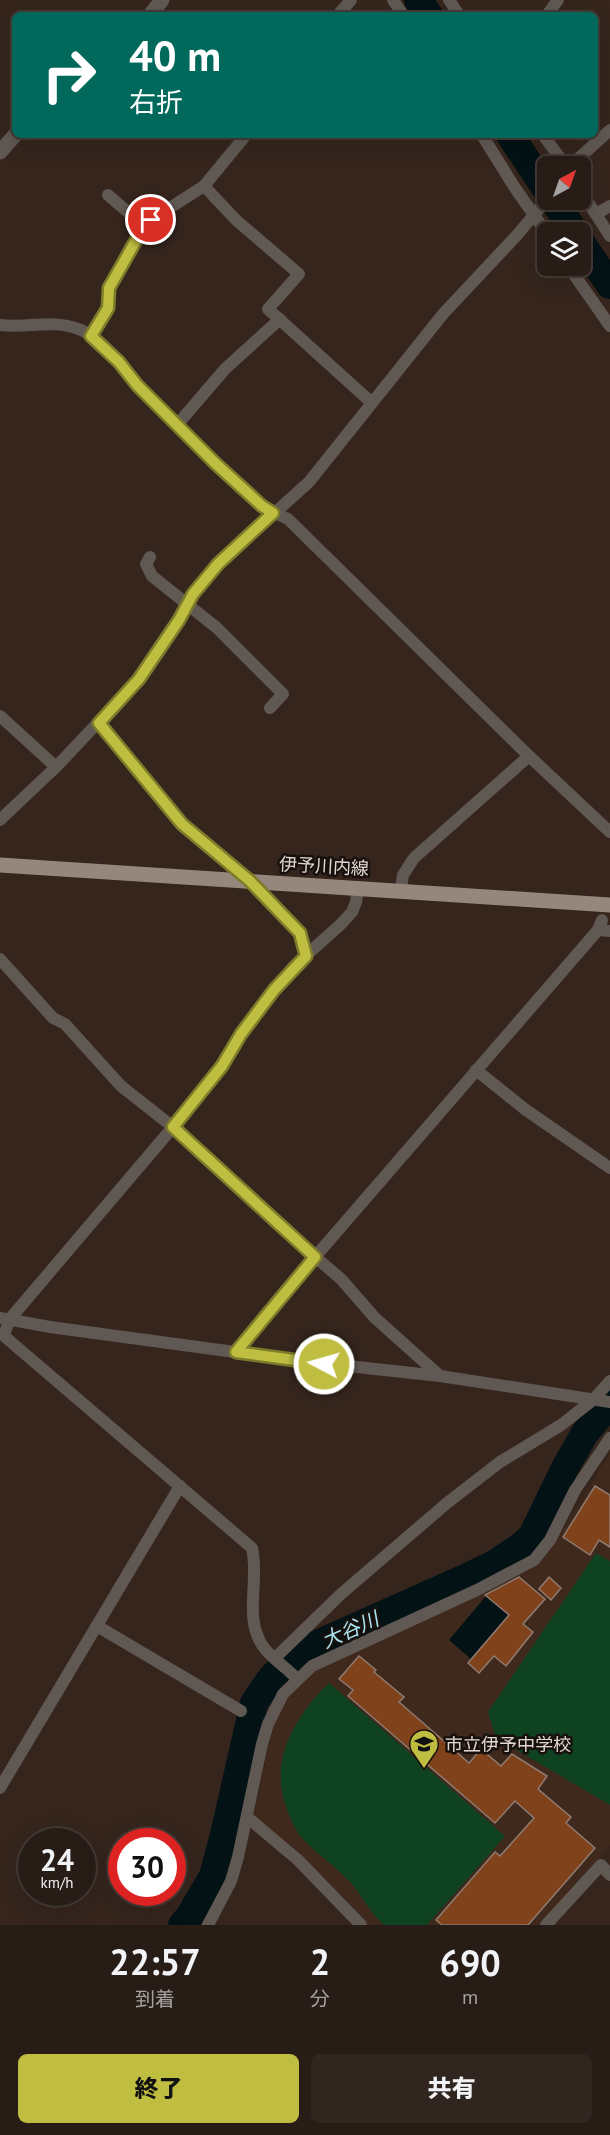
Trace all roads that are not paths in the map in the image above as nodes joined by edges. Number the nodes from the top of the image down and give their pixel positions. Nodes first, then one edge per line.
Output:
1 (162, 0) edge
2 (351, 0) edge
3 (152, 12) edge
4 (341, 12) edge
5 (610, 130) edge
6 (12, 138) edge
7 (244, 138) edge
8 (484, 138) edge
9 (545, 138) edge
10 (0, 152) edge
11 (559, 156) edge
12 (581, 156) edge
13 (204, 186) junction
14 (108, 195) dead end
15 (591, 206) edge
16 (610, 206) edge
17 (538, 210) edge
18 (535, 214) junction
19 (596, 214) junction
20 (540, 222) edge
21 (145, 226) junction
22 (610, 236) edge
23 (575, 276) edge
24 (280, 319) junction
25 (0, 325) edge
26 (610, 326) edge
27 (91, 336) junction
28 (372, 403) junction
29 (177, 425) junction
30 (273, 513) junction
31 (150, 557) dead end
32 (188, 604) junction
33 (270, 708) dead end
34 (0, 716) edge
35 (99, 723) junction
36 (529, 756) junction
37 (56, 767) junction
38 (0, 820) edge
39 (610, 832) edge
40 (0, 865) edge
41 (250, 881) junction
42 (358, 887) junction
43 (400, 890) junction
44 (610, 905) edge
45 (603, 927) edge
46 (306, 956) junction
47 (0, 959) edge
48 (476, 1070) junction
49 (173, 1127) junction
50 (610, 1168) edge
51 (315, 1257) junction
52 (4, 1319) edge
53 (236, 1352) junction
54 (440, 1376) junction
55 (610, 1381) edge
56 (600, 1401) edge
57 (610, 1438) edge
58 (180, 1486) junction
59 (97, 1626) junction
60 (277, 1661) junction
61 (295, 1677) junction
62 (241, 1711) dead end
63 (0, 1788) edge
64 (247, 1817) junction
65 (610, 1875) edge
66 (209, 1924) edge
67 (361, 1925) edge
68 (546, 1925) edge

1 - 3 street
2 - 4 street
5 - 12 street
6 - 10 street
7 - 13 street
8 - 18 street
9 - 11 street
13 - 21 street
13 - 24 street
14 - 21 street
15 - 19 street
16 - 19 street
17 - 18 street
18 - 20 street
18 - 28 street
19 - 22 street
21 - 27 street
23 - 26 street
24 - 28 street
24 - 29 street
25 - 27 street
27 - 29 street
28 - 30 street
29 - 30 street
30 - 32 street
30 - 36 street
31 - 32 street
32 - 33 street
32 - 35 street
34 - 37 street
35 - 37 street
35 - 41 street
36 - 39 street
36 - 43 street
37 - 38 street
40 - 41 main road, 伊予川内線
41 - 42 main road, 伊予川内線
41 - 46 street
42 - 43 main road, 伊予川内線
42 - 46 street
43 - 44 main road, 伊予川内線
45 - 48 street
46 - 49 street
47 - 49 street
48 - 50 street
48 - 51 street
49 - 51 street
49 - 52 street
51 - 53 street
51 - 54 street
52 - 53 street
52 - 58 street
53 - 54 street
54 - 56 street
55 - 56 street
56 - 60 street
57 - 61 street
58 - 59 street
58 - 60 street
59 - 62 street
59 - 63 street
60 - 61 street
61 - 64 street
64 - 66 street
64 - 67 street
65 - 68 street

